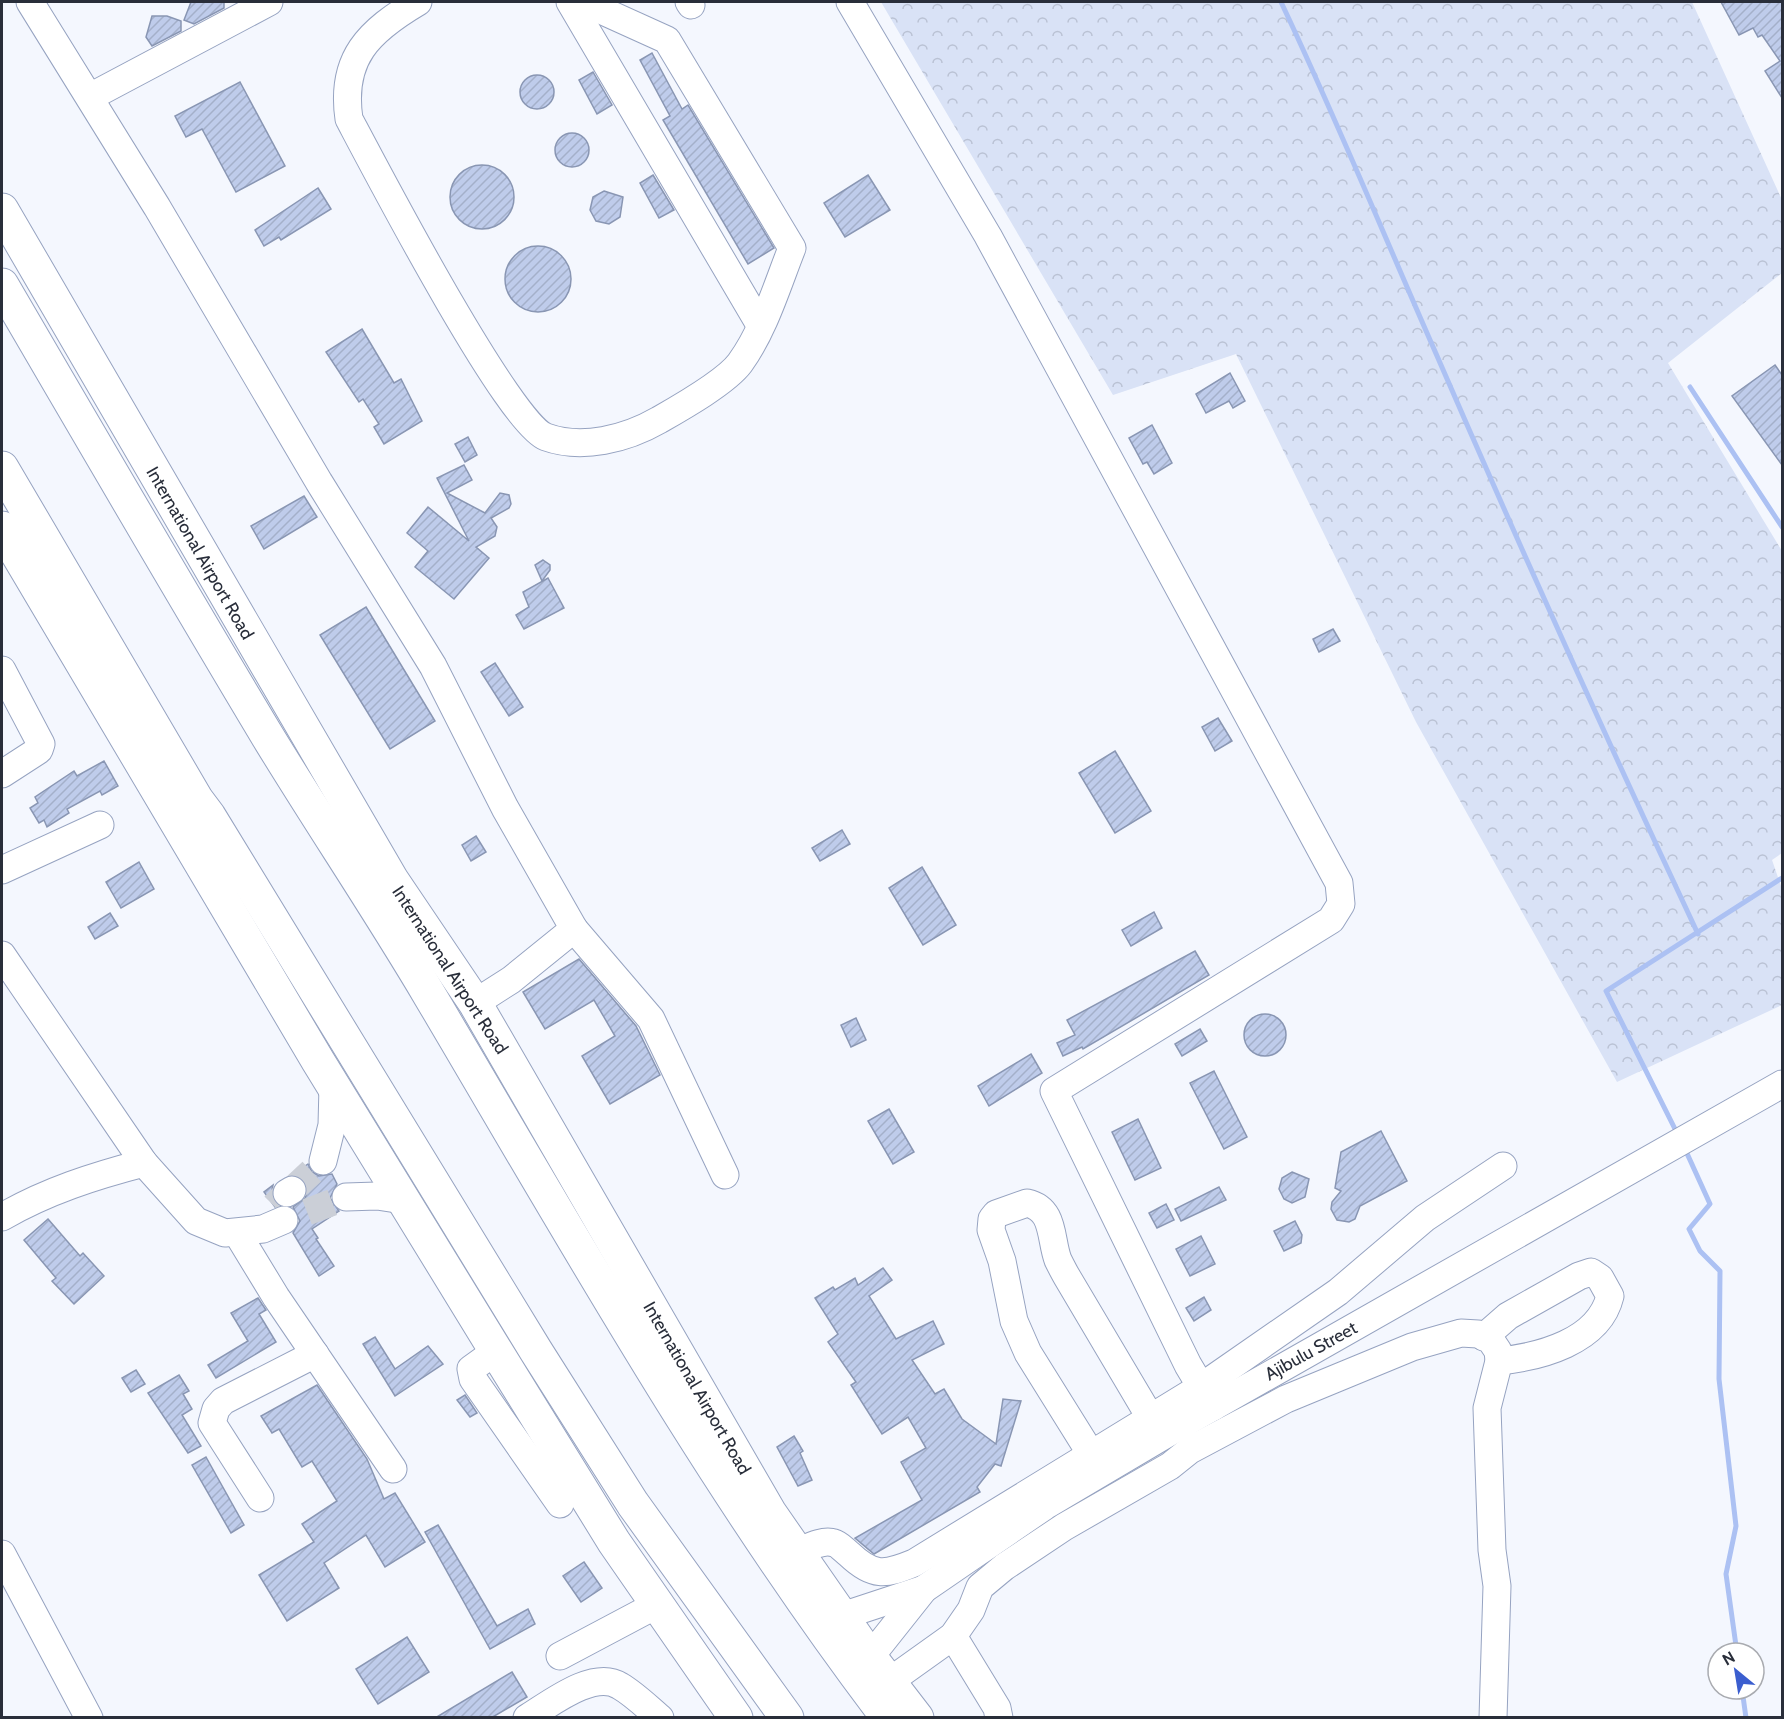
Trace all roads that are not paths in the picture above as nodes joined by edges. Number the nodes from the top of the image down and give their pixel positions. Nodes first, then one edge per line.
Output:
1 (30, 2) edge
2 (268, 2) edge
3 (418, 2) edge
4 (570, 2) edge
5 (583, 2) edge
6 (850, 2) edge
7 (90, 97) junction
8 (2, 210) edge
9 (2, 285) edge
10 (760, 326) junction
11 (2, 468) edge
12 (2, 528) edge
13 (2, 670) edge
14 (2, 774) edge
15 (99, 825) dead end
16 (2, 870) edge
17 (392, 880) junction
18 (574, 929) junction
19 (3, 962) edge
20 (301, 965) junction
21 (412, 965) junction
22 (273, 982) junction
23 (475, 1003) junction
24 (1782, 1084) edge
25 (333, 1086) junction
26 (323, 1161) tunnel mouth
27 (144, 1163) junction
28 (1503, 1166) dead end
29 (725, 1175) dead end
30 (346, 1197) tunnel mouth
31 (403, 1200) junction
32 (291, 1206) tunnel mouth
33 (2, 1217) edge
34 (237, 1233) junction
35 (1484, 1336) junction
36 (496, 1351) junction
37 (315, 1354) junction
38 (1499, 1361) junction
39 (1207, 1397) junction
40 (1150, 1417) junction
41 (1091, 1454) junction
42 (393, 1469) dead end
43 (260, 1498) dead end
44 (560, 1504) dead end
45 (797, 1552) junction
46 (2, 1554) edge
47 (924, 1589) junction
48 (658, 1604) junction
49 (842, 1616) junction
50 (953, 1635) junction
51 (560, 1656) dead end
52 (880, 1669) junction
53 (90, 1718) edge
54 (527, 1718) edge
55 (660, 1718) edge
56 (736, 1718) edge
57 (787, 1718) edge
58 (888, 1718) edge
59 (917, 1718) edge
60 (999, 1718) edge
61 (1494, 1718) edge

1 - 7 street
2 - 7 street
3 - 10 street
4 - 10 street
5 - 10 street
6 - 39 street
7 - 18 street
8 - 17 main road, International Airport Road
9 - 21 main road, International Airport Road
11 - 20 main road
12 - 22 main road
13 - 14 street
15 - 16 street
17 - 21 main road
17 - 23 main road, International Airport Road
18 - 23 street
18 - 29 street
19 - 27 street
20 - 22 main road
20 - 57 main road
21 - 58 main road, International Airport Road
22 - 25 main road
23 - 45 main road, International Airport Road
24 - 39 street, Ajibulu Street
25 - 26 street
25 - 31 main road
27 - 33 street
27 - 34 street
28 - 39 street
30 - 31 street
31 - 36 main road
32 - 34 street
34 - 37 street
35 - 38 street
35 - 38 street
35 - 50 street
36 - 44 street
36 - 48 main road
37 - 42 street
37 - 43 street
38 - 61 street
39 - 40 street
39 - 47 street, Ajibulu Street
40 - 41 street
40 - 41 street
41 - 45 street
45 - 49 main road, International Airport Road
46 - 53 street
47 - 49 street
47 - 52 street, Ajibulu Street
48 - 51 street
48 - 56 main road
49 - 52 main road, International Airport Road
50 - 52 street
50 - 60 street
52 - 59 main road, International Airport Road
54 - 55 street

